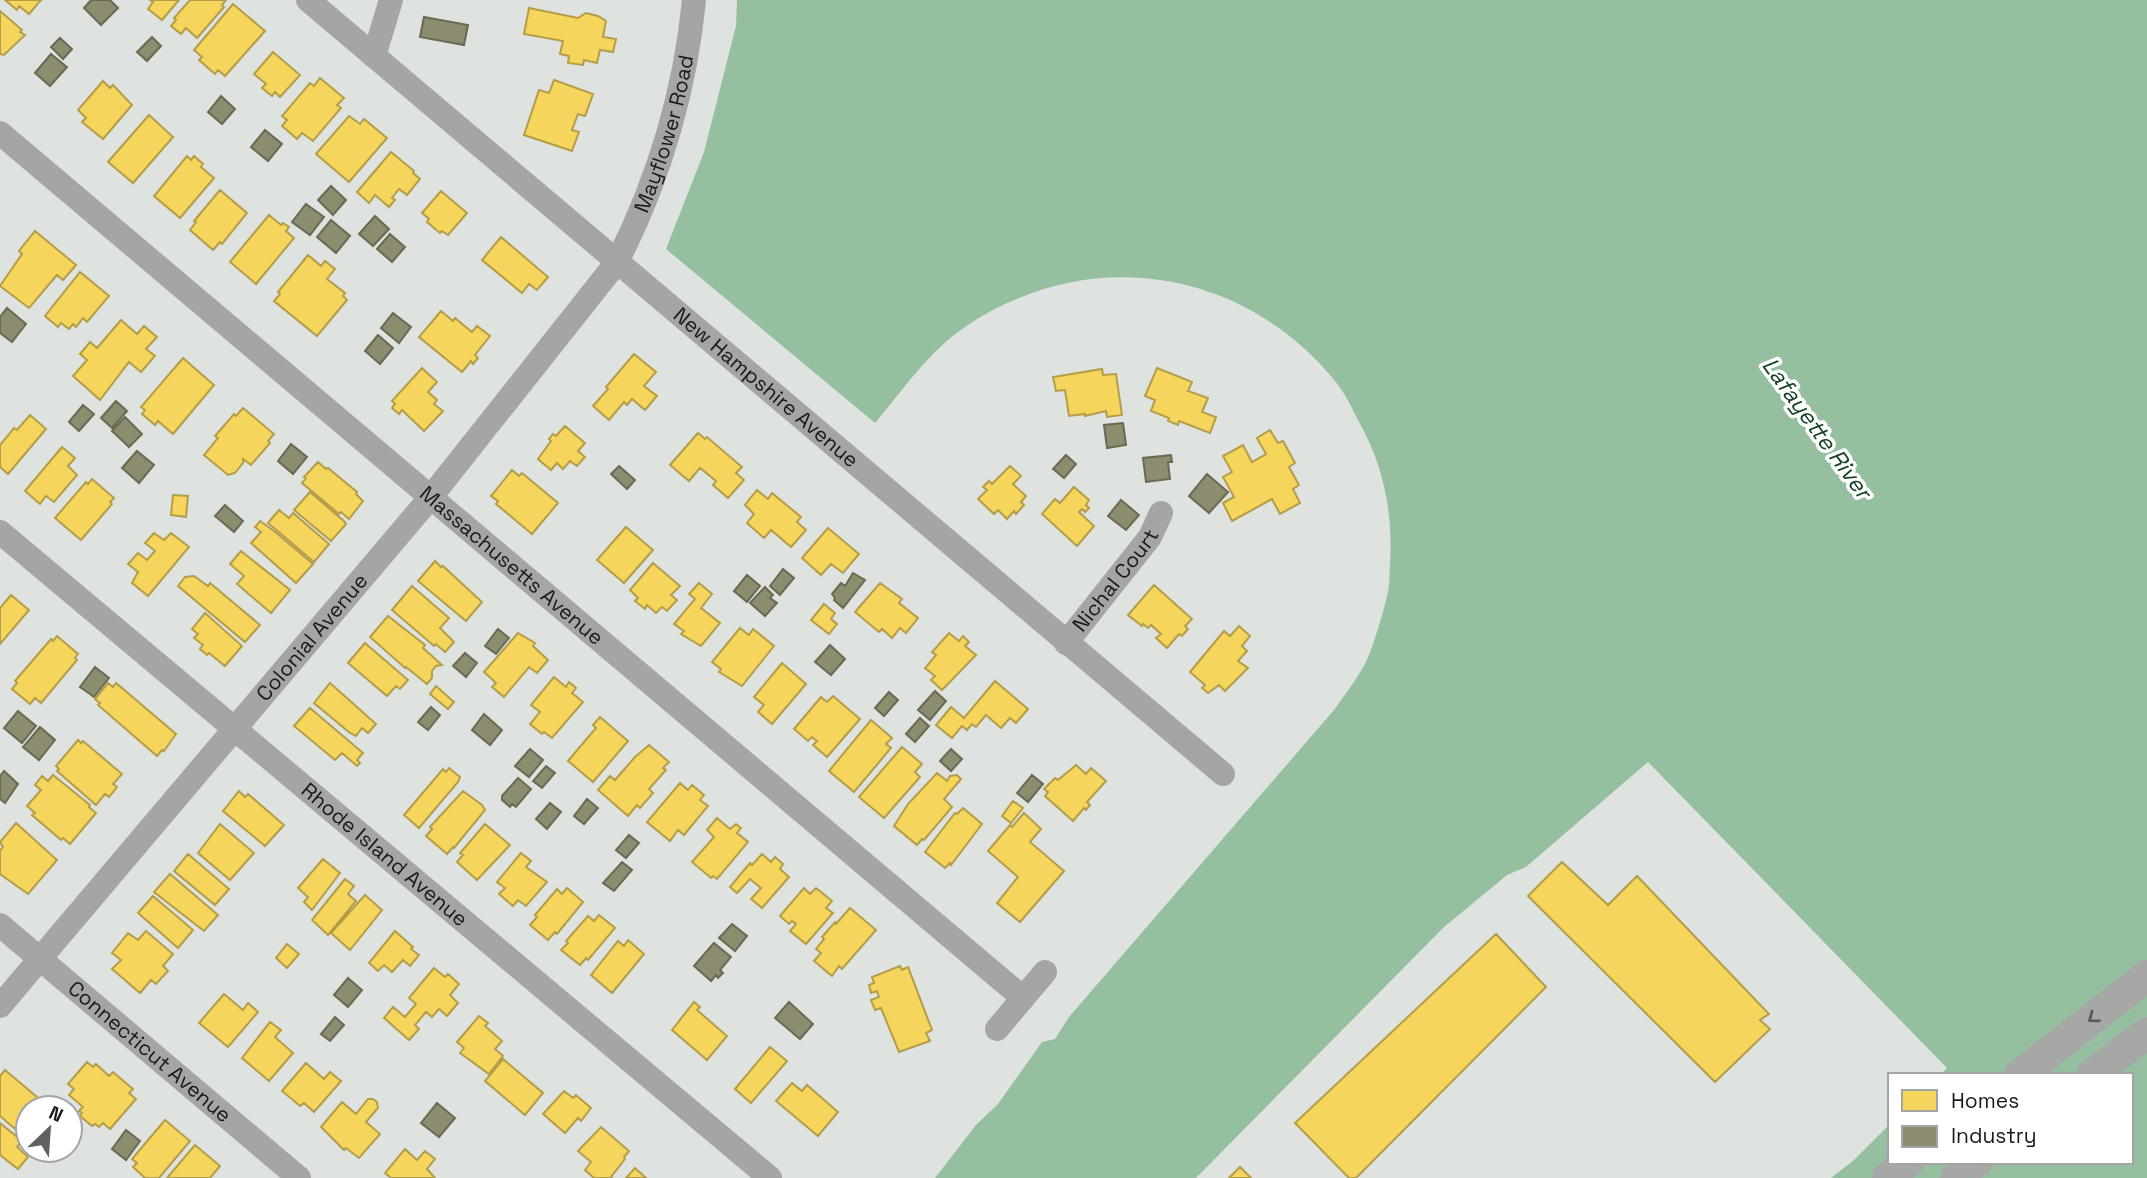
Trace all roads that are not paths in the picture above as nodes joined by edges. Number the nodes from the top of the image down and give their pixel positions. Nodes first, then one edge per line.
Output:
1 (308, 0) edge
2 (391, 0) edge
3 (694, 0) edge
4 (374, 55) junction
5 (0, 133) edge
6 (617, 262) junction
7 (430, 498) junction
8 (1161, 513) dead end
9 (0, 532) edge
10 (1066, 643) junction
11 (236, 730) junction
12 (1223, 774) dead end
13 (0, 925) edge
14 (40, 959) junction
15 (1045, 972) dead end
16 (2147, 976) edge
17 (1023, 998) junction
18 (0, 1006) edge
19 (997, 1029) dead end
20 (2147, 1033) edge
21 (2023, 1073) edge
22 (2095, 1073) edge
23 (1906, 1164) edge
24 (1974, 1164) edge
25 (299, 1178) edge
26 (770, 1178) edge
27 (1888, 1178) edge
28 (1956, 1178) edge

1 - 4 street, New Hampshire Avenue
2 - 4 street
3 - 6 street, Mayflower Road
4 - 6 street, New Hampshire Avenue
5 - 7 street, Massachusetts Avenue
6 - 7 street, Colonial Avenue
6 - 10 street, New Hampshire Avenue
7 - 11 street, Colonial Avenue
7 - 17 street, Massachusetts Avenue
8 - 10 street, Nichal Court
9 - 11 street, Rhode Island Avenue
10 - 12 street, New Hampshire Avenue
11 - 14 street, Colonial Avenue
11 - 26 street, Rhode Island Avenue
13 - 14 street, Connecticut Avenue
14 - 18 street, Colonial Avenue
14 - 25 street, Connecticut Avenue
15 - 17 street
16 -> 21 main road
17 - 19 street
20 - 22 main road
23 - 27 main road
24 - 28 main road

